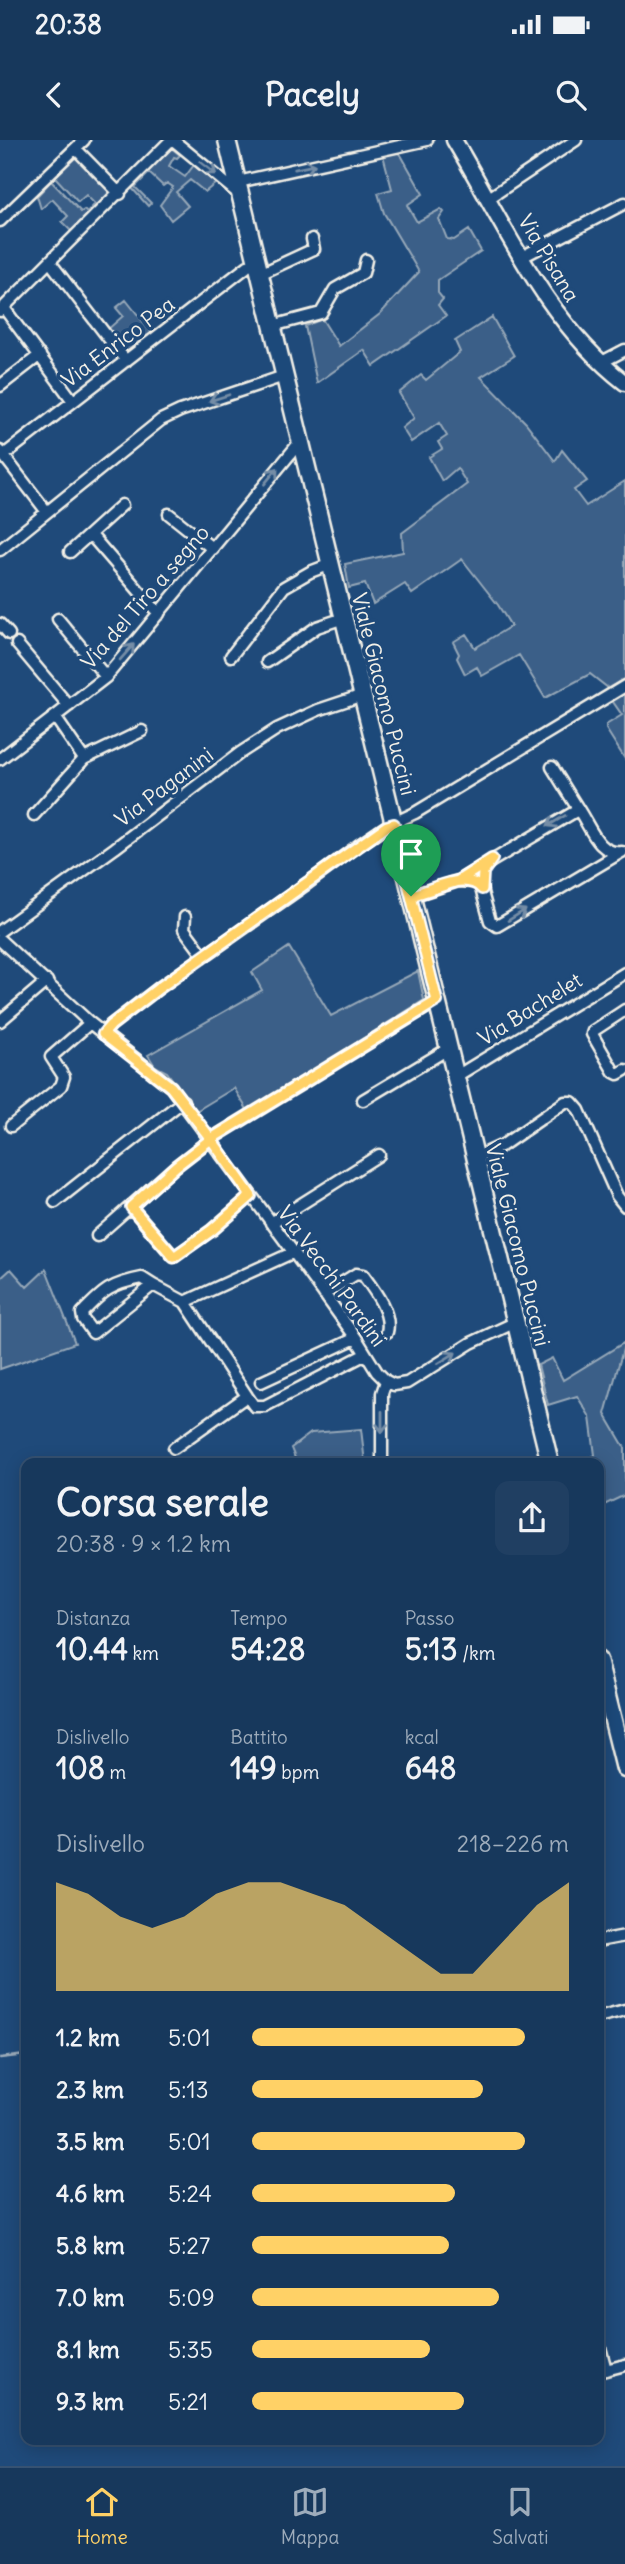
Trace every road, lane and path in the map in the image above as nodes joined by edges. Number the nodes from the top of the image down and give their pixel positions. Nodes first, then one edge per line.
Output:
1 (84, 140) edge
2 (172, 140) edge
3 (227, 140) edge
4 (427, 140) edge
5 (454, 140) edge
6 (576, 140) edge
7 (76, 149) junction
8 (240, 190) junction
9 (120, 194) junction
10 (489, 198) junction
11 (625, 203) edge
12 (0, 221) edge
13 (312, 239) dead end
14 (522, 257) junction
15 (366, 260) dead end
16 (50, 262) junction
17 (259, 269) junction
18 (2, 310) edge
19 (272, 326) junction
20 (625, 350) edge
21 (40, 355) junction
22 (126, 361) junction
23 (600, 363) junction
24 (284, 376) junction
25 (625, 383) edge
26 (0, 386) edge
27 (73, 401) junction
28 (300, 442) junction
29 (2, 453) edge
30 (122, 505) dead end
31 (47, 512) junction
32 (169, 513) dead end
33 (90, 534) junction
34 (213, 549) junction
35 (0, 550) edge
36 (70, 552) dead end
37 (331, 564) junction
38 (159, 614) junction
39 (344, 618) junction
40 (58, 619) dead end
41 (0, 624) edge
42 (9, 634) dead end
43 (17, 644) dead end
44 (231, 656) dead end
45 (267, 663) dead end
46 (106, 677) junction
47 (625, 686) edge
48 (363, 695) junction
49 (69, 706) junction
50 (55, 717) junction
51 (142, 731) dead end
52 (0, 759) edge
53 (84, 759) junction
54 (552, 767) dead end
55 (580, 812) junction
56 (34, 815) dead end
57 (394, 824) junction
58 (602, 848) junction
59 (623, 851) edge
60 (492, 859) junction
61 (600, 863) junction
62 (458, 881) junction
63 (482, 889) junction
64 (411, 896) junction
65 (185, 917) dead end
66 (0, 931) edge
67 (0, 940) edge
68 (204, 956) junction
69 (625, 973) edge
70 (47, 981) junction
71 (437, 1001) junction
72 (625, 1010) edge
73 (0, 1021) edge
74 (90, 1023) junction
75 (103, 1034) junction
76 (448, 1049) junction
77 (625, 1070) edge
78 (455, 1077) junction
79 (363, 1100) dead end
80 (183, 1101) junction
81 (12, 1126) dead end
82 (211, 1139) junction
83 (379, 1155) dead end
84 (475, 1158) junction
85 (251, 1196) junction
86 (55, 1202) dead end
87 (625, 1206) edge
88 (131, 1207) junction
89 (271, 1223) junction
90 (97, 1236) dead end
91 (292, 1253) junction
92 (153, 1285) junction
93 (324, 1294) junction
94 (185, 1302) junction
95 (516, 1322) junction
96 (387, 1332) dead end
97 (356, 1338) junction
98 (366, 1354) junction
99 (386, 1381) junction
100 (261, 1382) dead end
101 (247, 1396) junction
102 (174, 1448) dead end
103 (382, 1458) edge
104 (549, 1458) edge
105 (604, 1684) edge
106 (625, 1769) edge
107 (625, 1936) edge
108 (604, 1940) edge
109 (625, 2010) edge
110 (604, 2015) edge
111 (625, 2365) edge
112 (604, 2370) edge

1 - 7 street
2 -> 8 street
2 - 9 street
3 - 8 main road, Viale Giacomo Puccini
8 -> 4 street
5 - 10 main road, Via Pisana
6 - 10 street
7 - 9 street
7 - 12 street
8 - 17 main road, Viale Giacomo Puccini
9 - 16 street
10 - 14 main road, Via Pisana
11 - 14 street
13 - 17 street, Via Enrico Pea
14 - 23 main road, Via Pisana
15 - 19 street
16 - 18 street
16 - 22 street
17 - 19 main road, Viale Giacomo Puccini
17 - 22 street, Via Enrico Pea
18 - 21 street
19 - 24 main road, Viale Giacomo Puccini
20 - 23 street
21 - 26 street
21 - 27 street
22 - 27 street, Via Enrico Pea
23 - 25 main road, Via Pisana
24 - 28 main road, Viale Giacomo Puccini
24 -> 31 street
27 - 29 street, Via Enrico Pea
34 -> 28 street, Via del Tiro a segno
28 - 37 main road, Viale Giacomo Puccini
29 - 31 street
30 - 33 street
31 - 35 street
32 - 34 street
33 - 36 street
33 - 38 street
34 - 38 street, Via del Tiro a segno
37 - 39 main road, Viale Giacomo Puccini
37 - 44 street
46 -> 38 street, Via del Tiro a segno
39 - 45 street
39 - 48 main road, Viale Giacomo Puccini
40 - 46 street
41 - 42 street
43 - 49 street
46 - 49 street, Via del Tiro a segno
47 - 57 street
48 - 57 main road, Viale Giacomo Puccini
48 - 66 street, Via Paganini
49 - 50 street, Via del Tiro a segno
50 - 52 street, Via del Tiro a segno
50 - 53 street
51 - 53 street
53 - 56 street
54 - 55 street
55 - 58 street
55 -> 60 street
57 - 64 main road, Viale Giacomo Puccini
57 - 68 street
58 - 59 street
58 - 61 street
59 - 61 street
60 - 62 street
60 - 63 street
63 -> 61 street
62 - 63 street
62 - 64 street
64 - 71 main road, Viale Giacomo Puccini
65 - 68 street
67 - 70 street, Via Vecchi Pardini
68 - 75 street
69 - 78 street, Via Bachelet
70 - 73 street
70 - 74 street, Via Vecchi Pardini
71 - 76 main road, Viale Giacomo Puccini
71 - 82 street
72 - 77 street
74 - 75 street, Via Vecchi Pardini
74 - 81 street
75 - 80 street, Via Vecchi Pardini
76 - 78 main road, Viale Giacomo Puccini
76 - 79 street
78 - 84 main road, Viale Giacomo Puccini
80 - 82 street, Via Vecchi Pardini
80 - 86 street
82 - 85 street, Via Vecchi Pardini
82 - 88 street
83 - 89 street
84 - 87 street
84 - 95 main road, Viale Giacomo Puccini
85 - 88 street
85 - 89 street, Via Vecchi Pardini
88 - 90 street
89 - 91 street, Via Vecchi Pardini
91 - 93 street, Via Vecchi Pardini
91 - 94 street
92 - 92 street
92 - 94 street
93 - 96 street
93 - 97 street, Via Vecchi Pardini
94 - 101 street
99 -> 95 street
95 - 104 main road, Viale Giacomo Puccini
97 - 98 street, Via Vecchi Pardini
97 - 100 street
98 - 99 street, Via Vecchi Pardini
98 - 101 street
99 -> 103 street
101 - 102 street
105 - 106 main road
107 - 108 street
109 - 110 street
111 - 112 street

